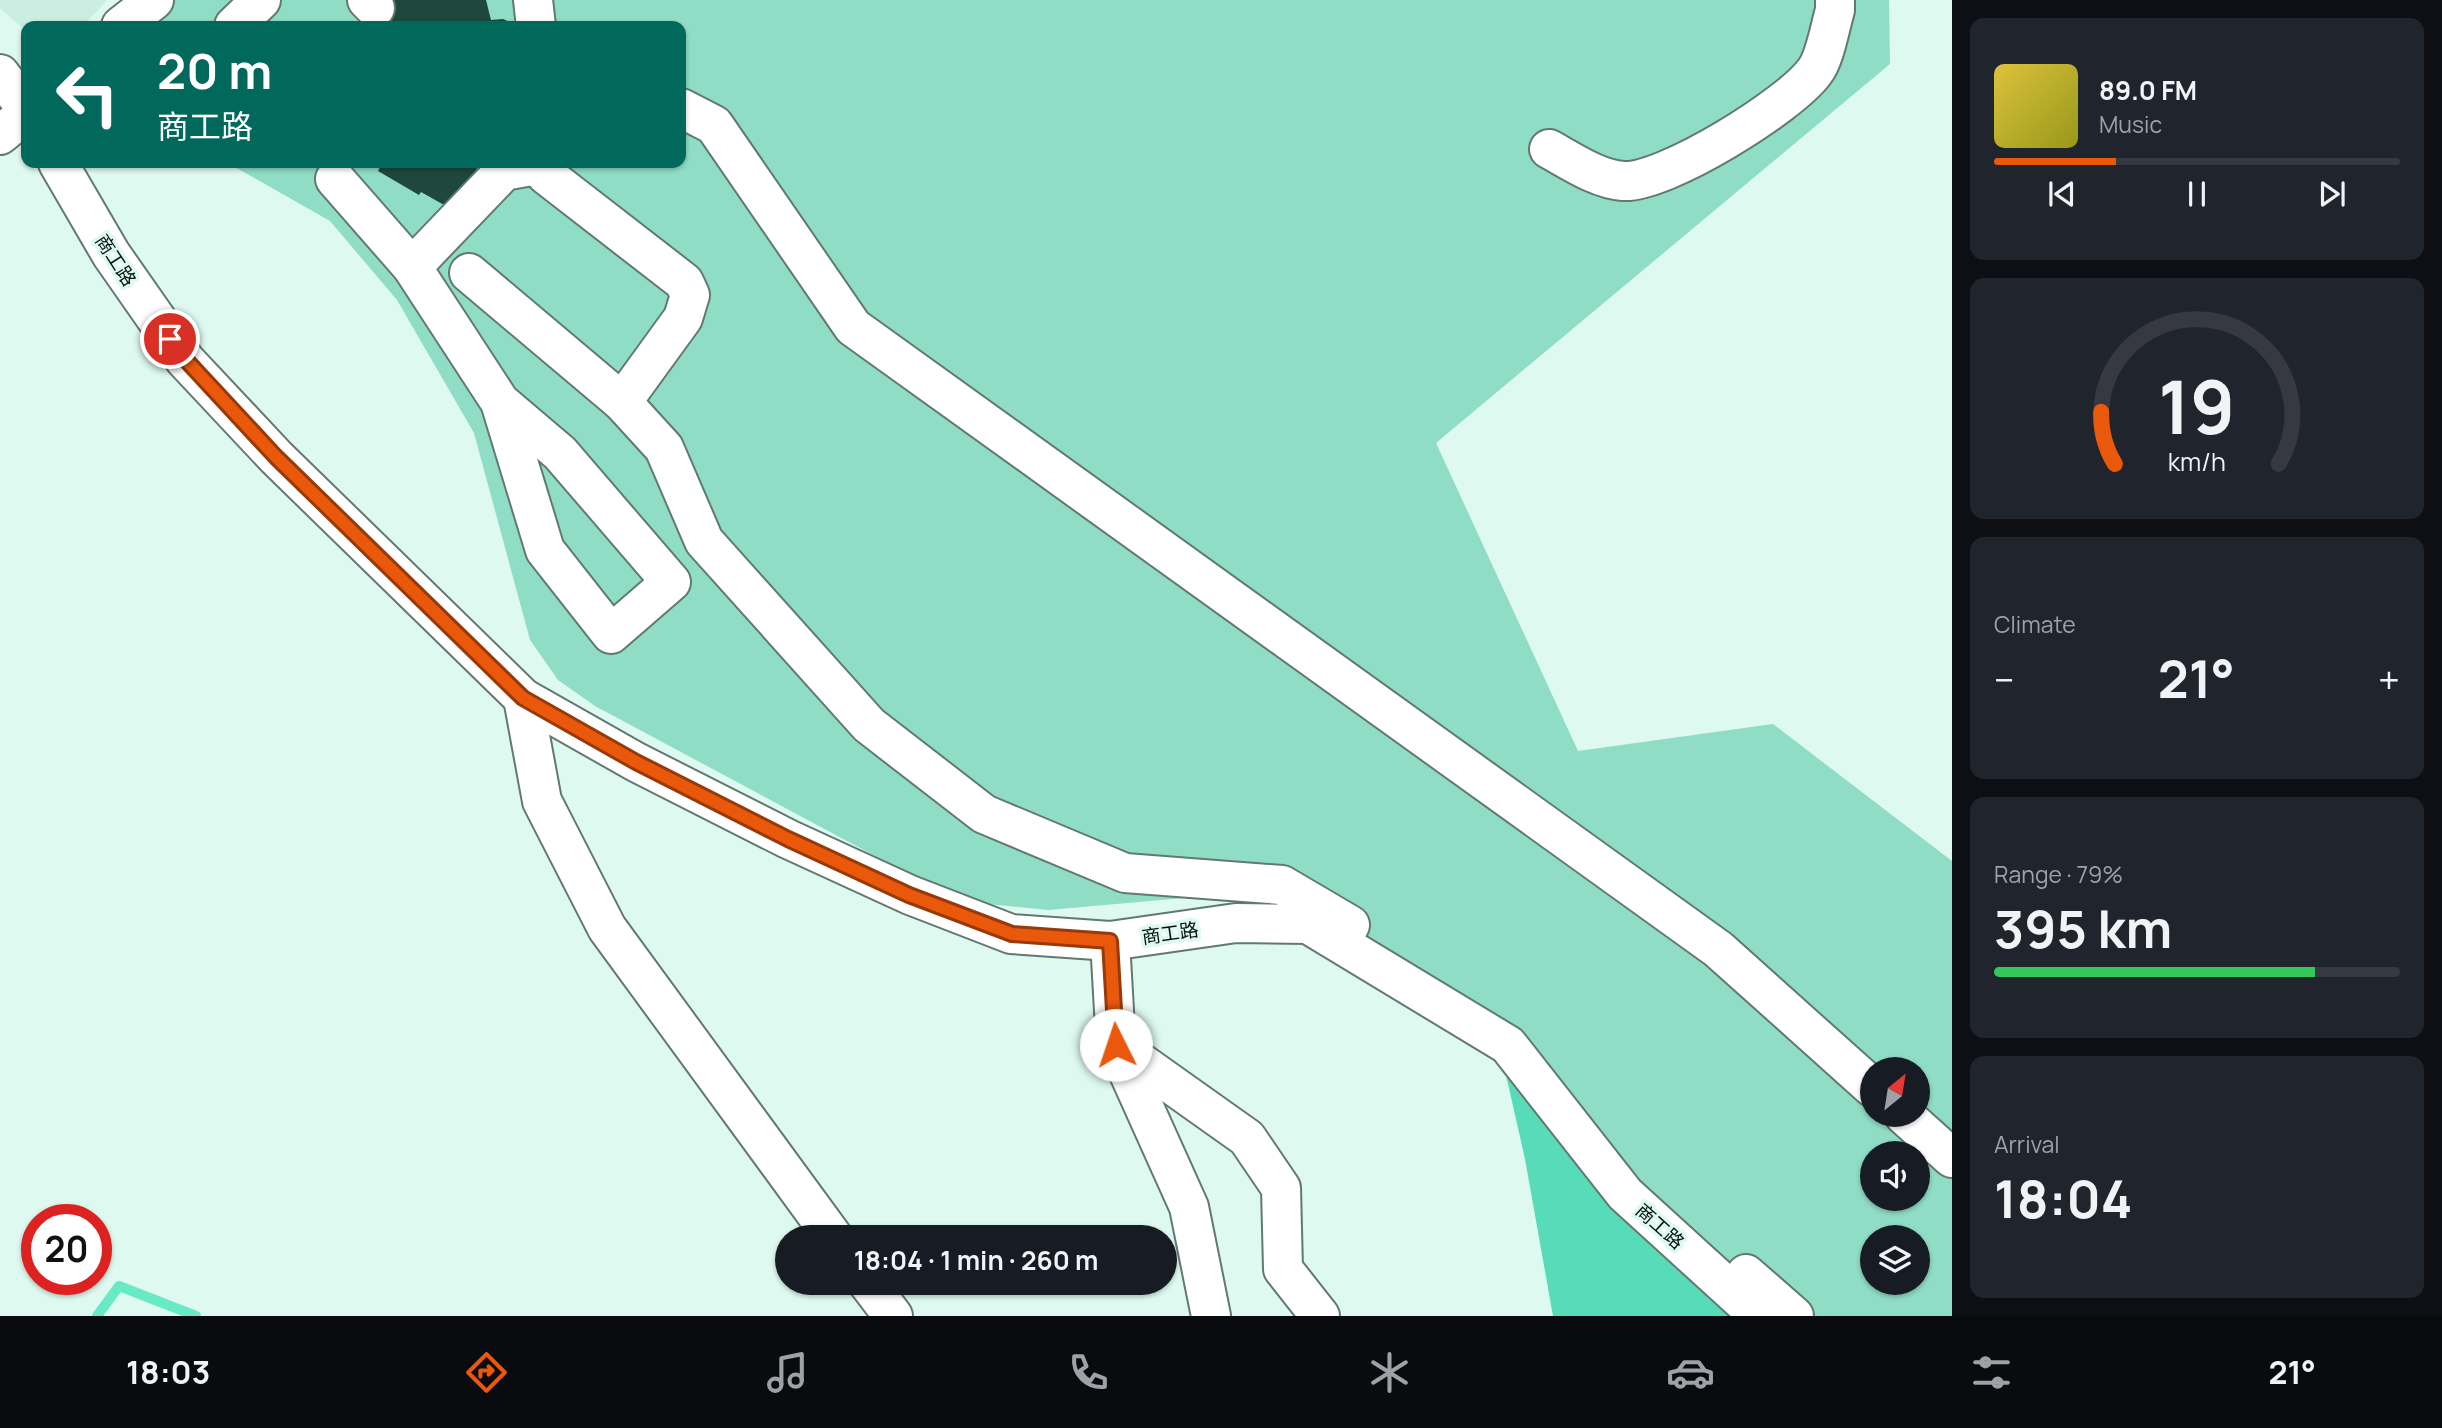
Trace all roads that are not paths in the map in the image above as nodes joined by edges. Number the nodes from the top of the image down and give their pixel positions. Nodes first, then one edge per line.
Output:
1 (154, 0) edge
2 (261, 0) edge
3 (533, 0) edge
4 (1835, 0) edge
5 (127, 21) edge
6 (240, 21) edge
7 (536, 21) edge
8 (0, 74) edge
9 (21, 101) edge
10 (686, 111) edge
11 (21, 118) edge
12 (0, 135) edge
13 (1549, 149) dead end
14 (61, 168) edge
15 (330, 168) edge
16 (519, 168) edge
17 (544, 168) edge
18 (412, 267) junction
19 (469, 273) dead end
20 (500, 402) junction
21 (622, 402) junction
22 (523, 698) junction
23 (1110, 941) junction
24 (1116, 1045) junction
25 (1860, 1076) edge
26 (1917, 1127) edge
27 (1952, 1158) edge
28 (824, 1225) edge
29 (877, 1295) edge
30 (894, 1316) edge
31 (1211, 1316) edge
32 (1320, 1316) edge
33 (1759, 1316) edge
34 (1794, 1316) edge

1 - 5 street
2 - 6 street
3 - 7 street
4 - 13 street
8 - 9 street
10 - 25 street
11 - 12 street
14 - 22 street, 商工路
15 - 18 street
16 - 18 street
17 - 21 street
18 - 20 street
19 - 21 street
20 - 20 street
21 - 34 street
22 - 23 street, 商工路
22 - 28 street
23 - 24 street
23 - 33 street, 商工路
24 - 31 street
24 - 32 street
26 - 27 street
29 - 30 street

